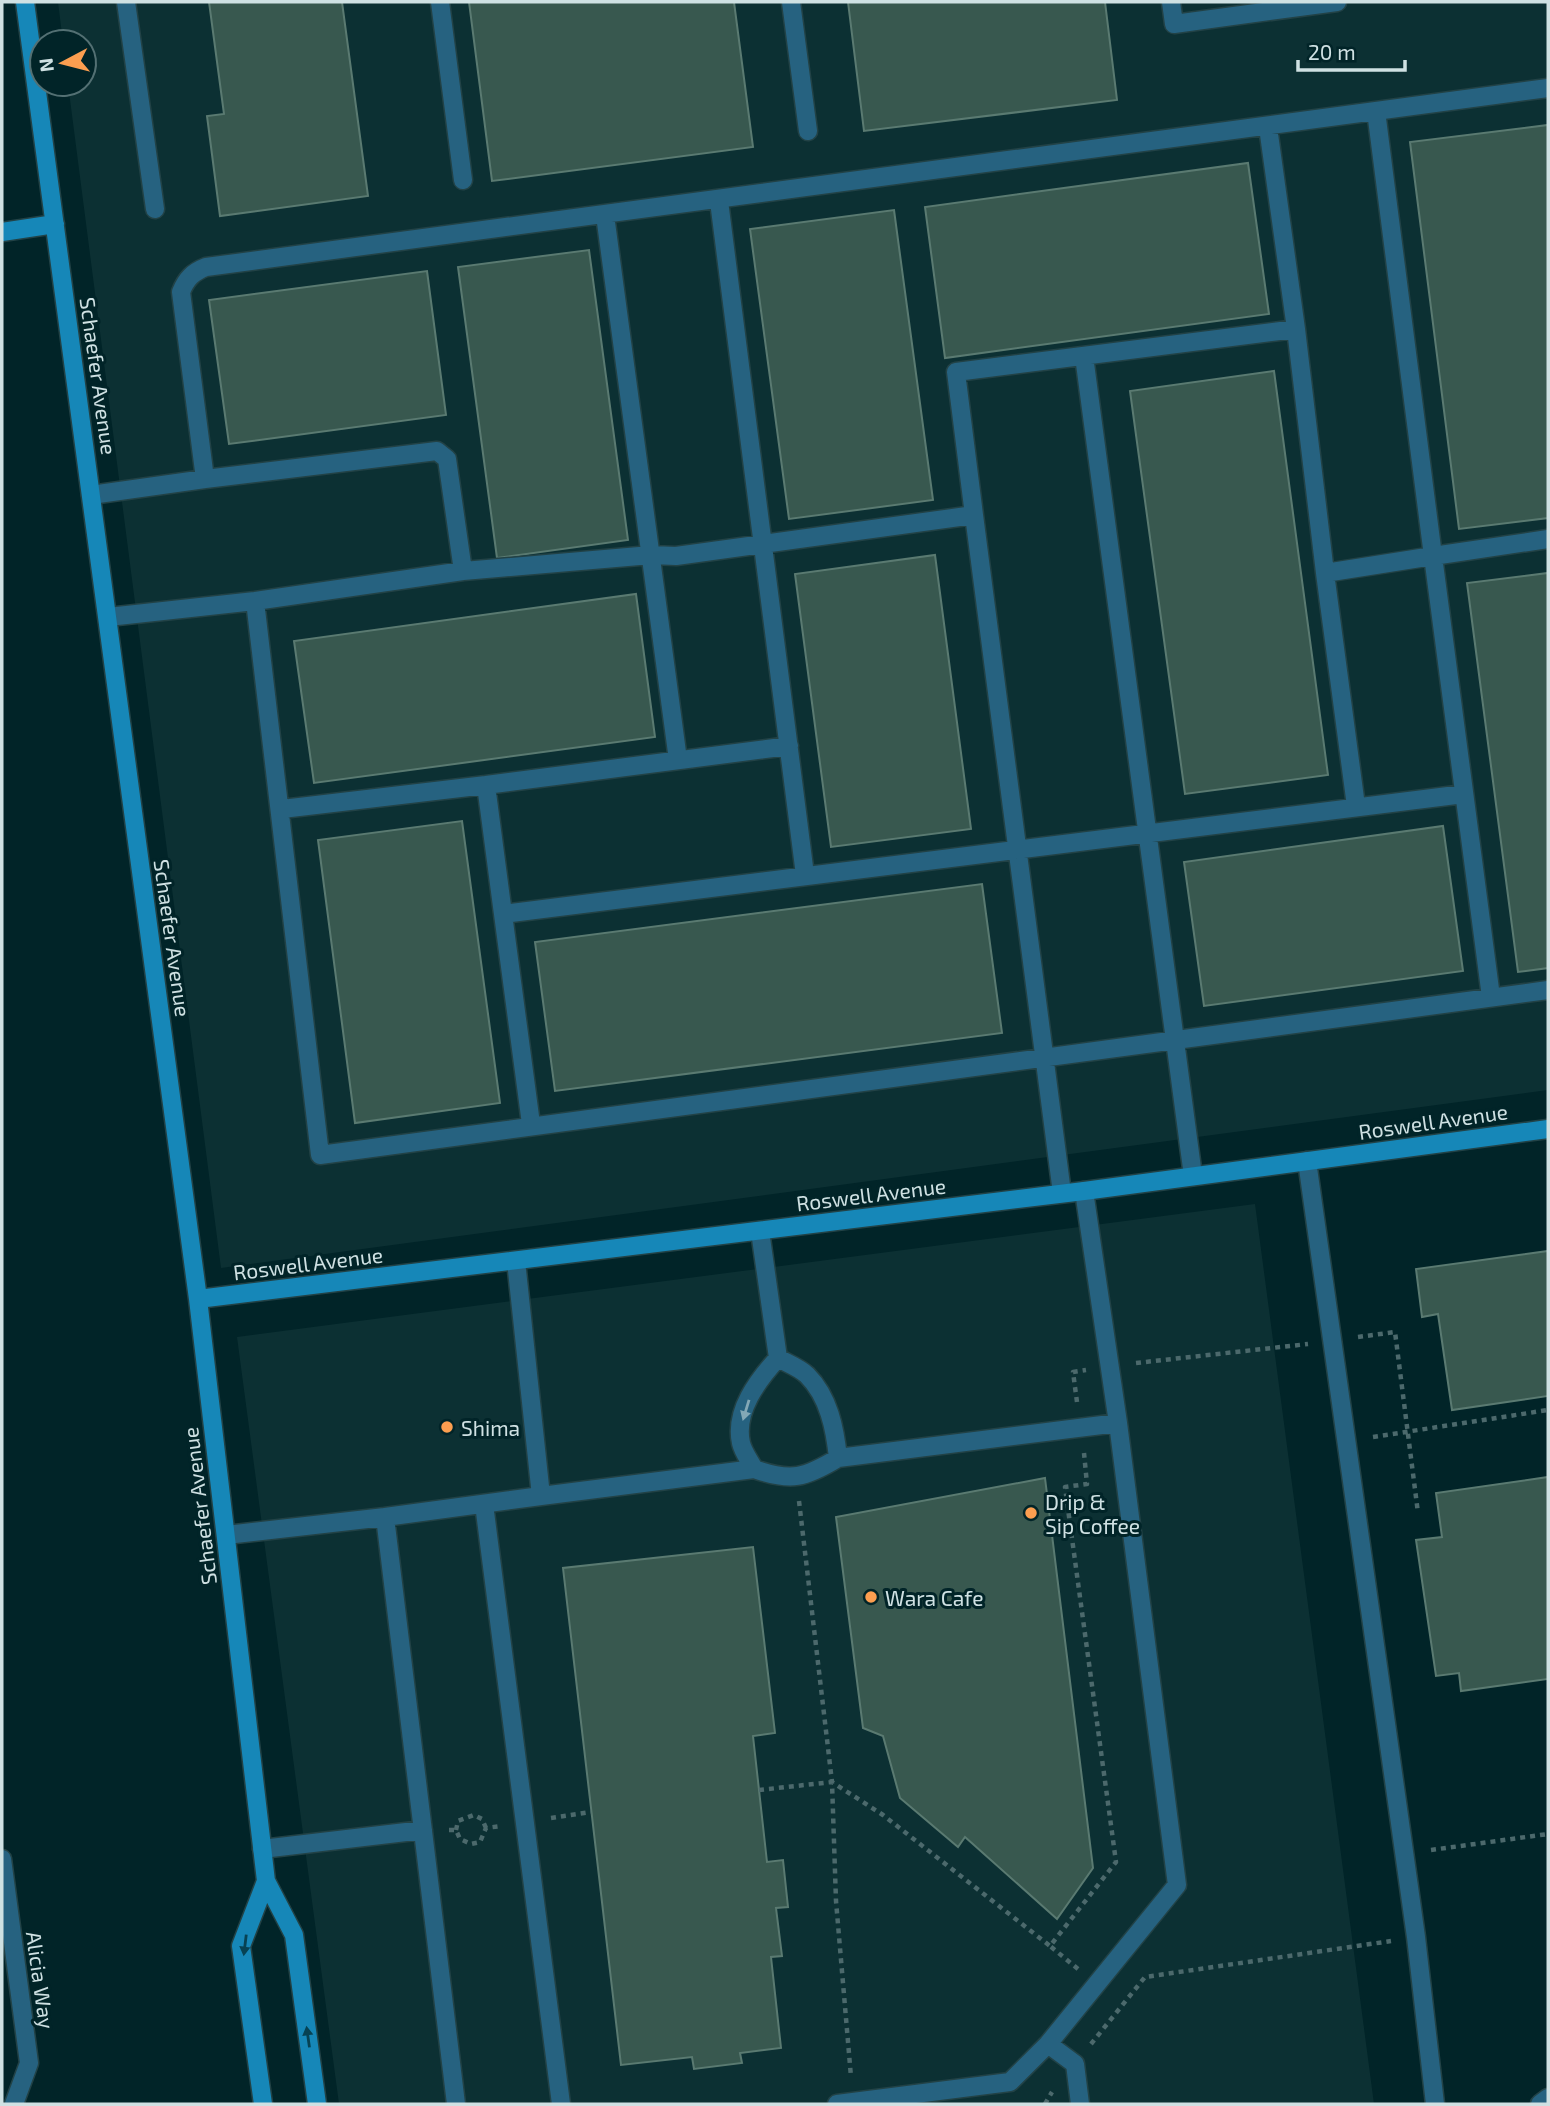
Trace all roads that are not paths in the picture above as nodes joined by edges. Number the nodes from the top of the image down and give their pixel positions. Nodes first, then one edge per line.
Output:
1 (25, 2) edge
2 (126, 2) edge
3 (440, 2) edge
4 (791, 2) edge
5 (1171, 2) edge
6 (1337, 2) edge
7 (1548, 89) edge
8 (1376, 111) junction
9 (1268, 127) junction
10 (808, 131) dead end
11 (463, 180) dead end
12 (719, 201) junction
13 (155, 209) dead end
14 (605, 215) junction
15 (55, 224) junction
16 (2, 232) edge
17 (1296, 329) junction
18 (1084, 356) junction
19 (205, 479) junction
20 (91, 495) junction
21 (974, 515) junction
22 (1548, 539) edge
23 (763, 546) junction
24 (651, 555) junction
25 (1433, 556) junction
26 (463, 571) junction
27 (1325, 573) junction
28 (255, 601) junction
29 (108, 617) junction
30 (789, 746) junction
31 (678, 760) junction
32 (485, 785) junction
33 (1464, 793) junction
34 (1356, 806) junction
35 (282, 810) junction
36 (1146, 833) junction
37 (1018, 851) junction
38 (805, 875) junction
39 (502, 914) junction
40 (1548, 990) edge
41 (1491, 997) junction
42 (1174, 1039) junction
43 (1044, 1056) junction
44 (531, 1124) junction
45 (1548, 1129) edge
46 (1307, 1161) junction
47 (1193, 1176) junction
48 (1084, 1191) junction
49 (1062, 1193) junction
50 (760, 1231) junction
51 (516, 1261) junction
52 (198, 1299) junction
53 (778, 1358) junction
54 (1118, 1423) junction
55 (838, 1458) junction
56 (754, 1469) junction
57 (541, 1496) junction
58 (484, 1504) junction
59 (385, 1517) junction
60 (226, 1535) junction
61 (423, 1830) junction
62 (262, 1849) junction
63 (2, 1859) edge
64 (266, 1881) junction
65 (1048, 2043) junction
66 (1548, 2098) edge
67 (879, 2101) edge
68 (845, 2103) edge
69 (14, 2104) edge
70 (262, 2104) edge
71 (317, 2104) edge
72 (456, 2104) edge
73 (561, 2104) edge
74 (1080, 2104) edge
75 (1435, 2104) edge
76 (1540, 2104) edge

1 - 15 main road, Schaefer Avenue
2 - 13 street
3 - 11 street
4 - 10 street
5 - 6 street
7 - 8 street
8 - 9 street
8 - 25 street
9 - 12 street
9 - 17 street
12 - 14 street
12 - 23 street
14 - 19 street
14 - 24 street
15 - 16 main road
15 - 20 main road, Schaefer Avenue
17 - 18 street
17 - 27 street
18 - 21 street
18 - 36 street
19 - 20 street
19 - 26 street
20 - 29 main road, Schaefer Avenue
21 - 23 street
21 - 37 street
22 - 25 street
23 - 24 street
23 - 30 street
24 - 26 street
24 - 31 street
25 - 27 street
25 - 33 street
26 - 28 street
27 - 34 street
28 - 29 street
28 - 35 street
29 - 52 main road, Schaefer Avenue
30 - 31 street
30 - 38 street
31 - 32 street
32 - 35 street
32 - 39 street
33 - 34 street
33 - 41 street
34 - 36 street
35 - 44 street
36 - 37 street
36 - 42 street
37 - 38 street
37 - 43 street
38 - 39 street
39 - 44 street
40 - 41 street
41 - 42 street
42 - 43 street
42 - 47 street
43 - 44 street
43 - 49 street
45 - 46 main road, Roswell Avenue
46 - 47 main road, Roswell Avenue
46 - 75 street
47 - 48 main road, Roswell Avenue
48 - 49 main road, Roswell Avenue
48 - 54 street
49 - 50 main road, Roswell Avenue
50 - 51 main road, Roswell Avenue
50 - 53 street
51 - 52 main road, Roswell Avenue
51 - 57 street
52 - 60 main road, Schaefer Avenue
53 - 55 street
53 -> 56 street
54 - 55 street
54 - 65 street
55 - 56 street
56 - 57 street
57 - 58 street
58 - 59 street
58 - 73 street
59 - 60 street
59 - 61 street
60 - 62 main road, Schaefer Avenue
61 - 62 street
61 - 72 street
62 - 64 main road, Schaefer Avenue
63 - 69 street, Alicia Way
64 -> 70 main road, Schaefer Avenue
71 -> 64 main road, Schaefer Avenue
65 - 67 street
65 - 74 street
66 - 76 street
67 - 68 street

